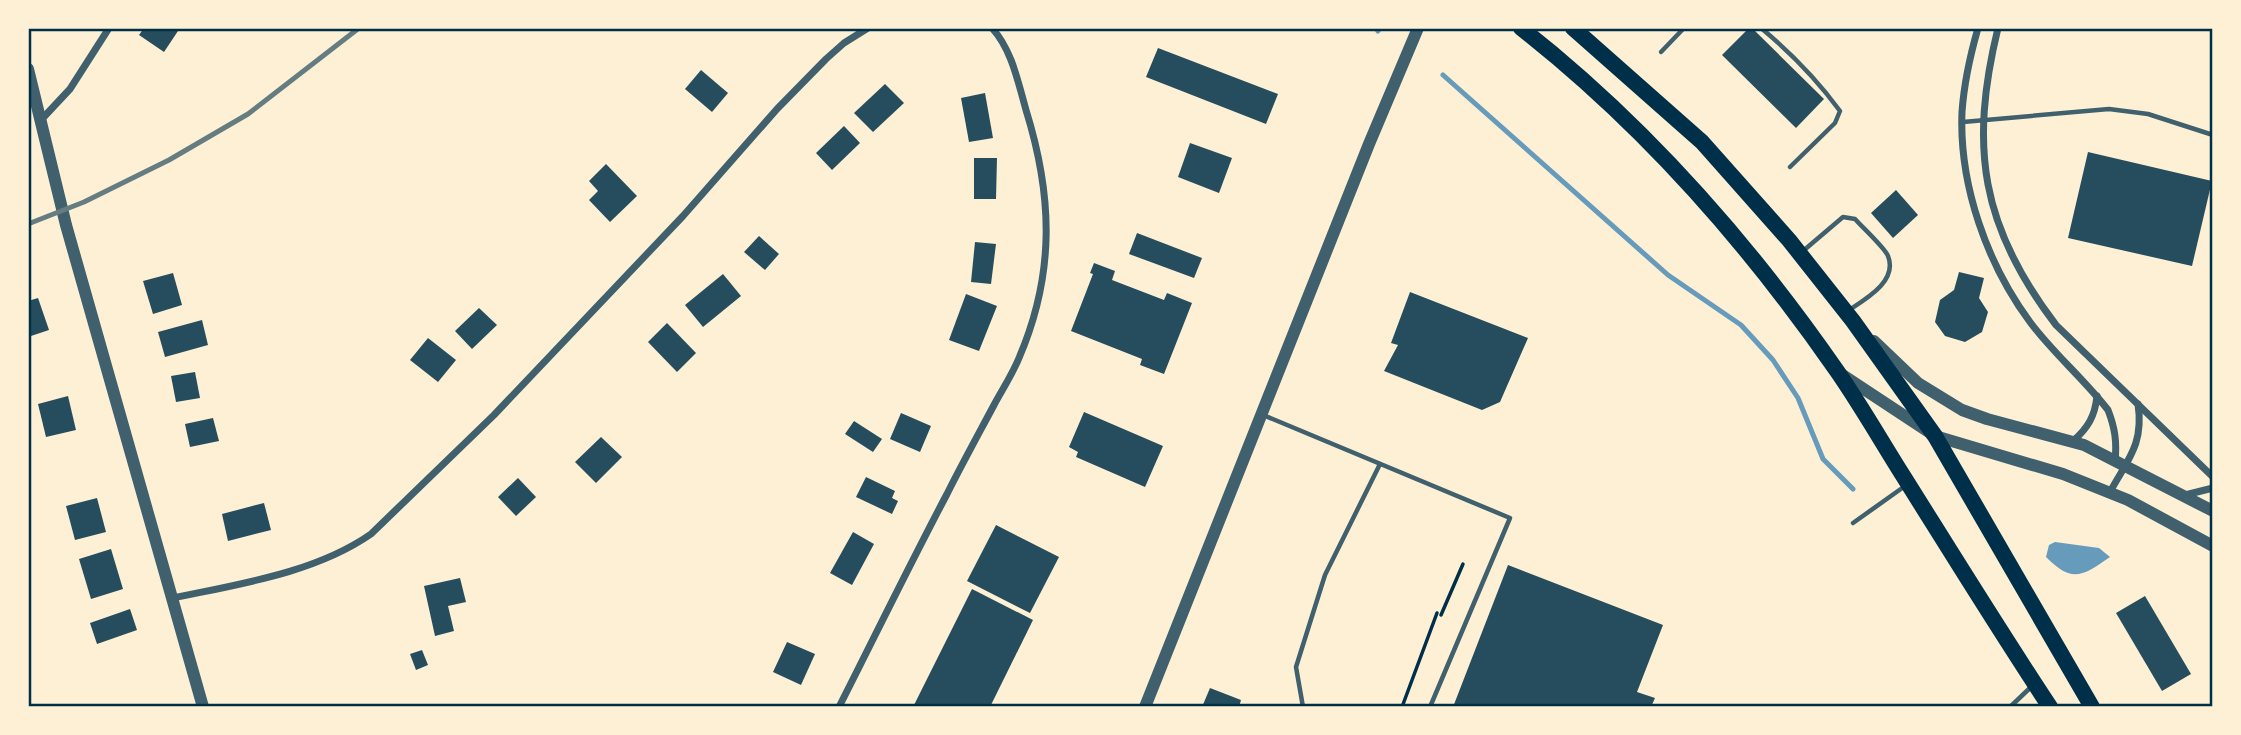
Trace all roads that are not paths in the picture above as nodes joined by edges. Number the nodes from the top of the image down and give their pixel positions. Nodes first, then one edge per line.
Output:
1 (109, 28) edge
2 (868, 28) edge
3 (992, 28) edge
4 (1419, 28) edge
5 (1521, 28) edge
6 (1573, 28) edge
7 (1684, 28) edge
8 (1761, 28) edge
9 (1978, 28) edge
10 (1998, 28) edge
11 (1661, 52) dead end
12 (28, 69) edge
13 (1982, 120) junction
14 (41, 121) junction
15 (1963, 122) junction
16 (2213, 135) edge
17 (1790, 167) dead end
18 (1800, 254) junction
19 (1849, 317) junction
20 (1837, 371) junction
21 (2097, 396) junction
22 (2138, 404) junction
23 (1262, 415) junction
24 (1935, 436) junction
25 (2073, 441) junction
26 (2120, 463) junction
27 (1380, 464) junction
28 (2213, 477) edge
29 (1908, 483) junction
30 (2213, 488) edge
31 (2110, 492) junction
32 (2185, 495) junction
33 (2213, 511) edge
34 (1853, 523) dead end
35 (2213, 546) edge
36 (173, 598) junction
37 (2034, 684) junction
38 (203, 707) edge
39 (839, 707) edge
40 (1145, 707) edge
41 (1303, 707) edge
42 (1430, 707) edge
43 (2010, 707) edge
44 (2050, 707) edge
45 (2092, 707) edge

1 - 14 street
2 - 36 street
3 - 39 street
4 - 23 street
5 - 20 highway
6 - 18 highway
7 - 11 lane
8 - 17 lane
9 - 15 street
10 - 13 street
12 - 14 street
13 - 15 lane
13 - 16 lane
13 - 22 street
14 - 36 street
15 - 21 street
18 - 19 highway
18 - 19 lane
19 - 24 highway
19 - 25 street
20 - 24 street
20 - 29 highway
21 - 25 street
21 - 26 street
22 - 26 street
22 - 28 street
23 - 27 lane
23 - 40 street
24 - 31 street
24 - 45 highway
25 - 26 street
26 - 31 street
26 - 32 street
27 - 41 lane
27 - 42 lane
29 - 34 lane
29 - 37 highway
30 - 32 street
31 - 35 street
32 - 33 street
36 - 38 street
37 - 43 lane
37 - 44 highway

